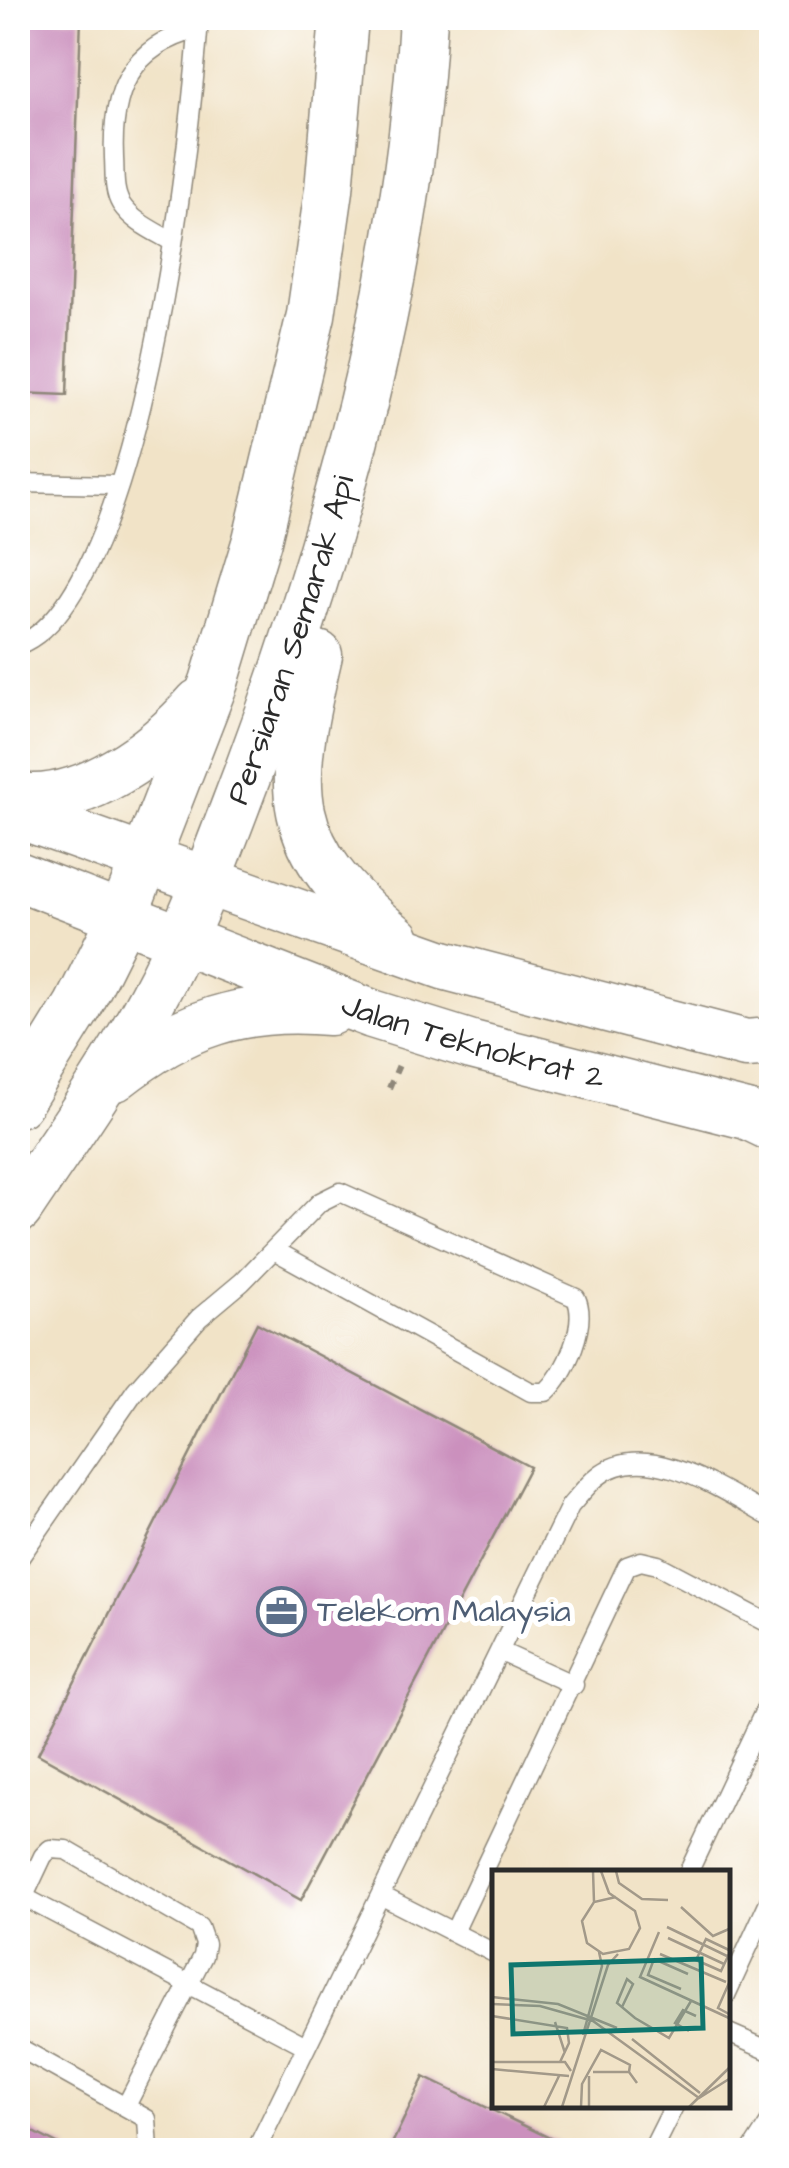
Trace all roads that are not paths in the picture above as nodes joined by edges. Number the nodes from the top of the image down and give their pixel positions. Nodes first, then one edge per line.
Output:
1 (344, 18) edge
2 (423, 18) edge
3 (198, 23) edge
4 (171, 241) junction
5 (18, 482) edge
6 (118, 485) junction
7 (338, 498) junction
8 (18, 646) edge
9 (212, 689) junction
10 (18, 798) edge
11 (18, 814) edge
12 (146, 859) junction
13 (18, 876) edge
14 (208, 878) junction
15 (123, 916) junction
16 (182, 940) junction
17 (417, 956) junction
18 (388, 1018) junction
19 (772, 1042) edge
20 (97, 1091) junction
21 (18, 1103) edge
22 (772, 1127) edge
23 (18, 1210) edge
24 (274, 1250) junction
25 (772, 1518) edge
26 (18, 1560) edge
27 (772, 1625) edge
28 (501, 1652) junction
29 (574, 1686) junction
30 (772, 1695) edge
31 (689, 1870) edge
32 (772, 1895) edge
33 (382, 1896) junction
34 (20, 1900) edge
35 (454, 1932) junction
36 (492, 1952) edge
37 (189, 1986) junction
38 (729, 1988) edge
39 (729, 2033) edge
40 (306, 2046) junction
41 (18, 2047) edge
42 (772, 2052) edge
43 (127, 2104) junction
44 (673, 2108) edge
45 (772, 2119) edge
46 (149, 2150) edge
47 (256, 2150) edge
48 (652, 2150) edge
49 (752, 2150) edge

1 - 9 main road, Persiaran Semarak Api
2 - 7 main road, Persiaran Semarak Api
3 - 4 lane
3 - 4 lane
4 - 6 lane
5 - 6 lane
6 - 8 lane
7 - 14 main road, Persiaran Semarak Api
7 - 17 main road
9 - 10 main road
9 - 12 main road, Persiaran Semarak Api
11 - 12 main road, Jalan Teknokrat 2
12 - 14 main road, Jalan Teknokrat 2
12 - 15 main road, Persiaran Semarak Api
13 - 15 main road, Jalan Teknokrat 2
14 - 16 main road, Persiaran Semarak Api
14 - 17 main road, Jalan Teknokrat 2
15 - 16 main road, Jalan Teknokrat 2
15 - 21 main road, Persiaran Semarak Api
16 - 18 main road, Jalan Teknokrat 2
16 - 20 main road, Persiaran Semarak Api
17 - 19 main road, Jalan Teknokrat 2
18 - 20 main road
18 - 22 main road, Jalan Teknokrat 2
20 - 23 main road, Persiaran Semarak Api
24 - 24 lane
24 - 26 lane
25 - 28 lane
27 - 29 lane
28 - 29 lane
28 - 33 lane
29 - 35 lane
30 - 31 lane
32 - 38 lane
33 - 35 lane
33 - 40 lane
34 - 37 lane
34 - 37 lane
35 - 36 lane
37 - 40 lane
37 - 43 lane
39 - 42 lane
40 - 47 lane
41 - 43 lane
43 - 46 lane
44 - 48 lane
45 - 49 lane

